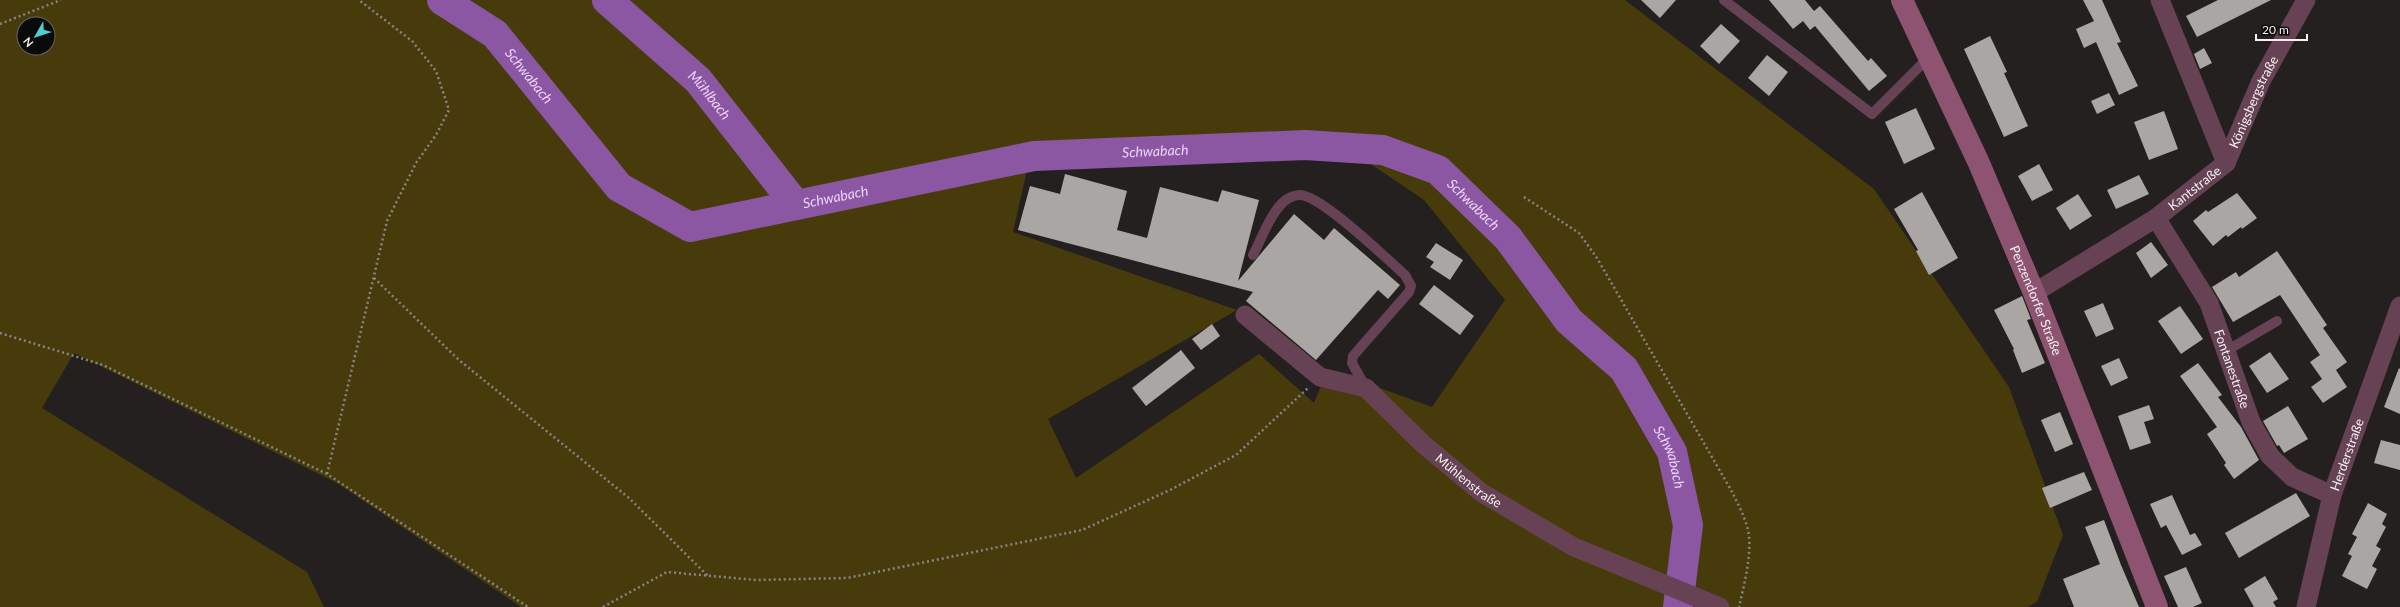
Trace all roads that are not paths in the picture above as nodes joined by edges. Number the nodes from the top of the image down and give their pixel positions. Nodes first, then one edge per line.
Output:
1 (1724, 0) edge
2 (1902, 0) edge
3 (2160, 0) edge
4 (2306, 0) edge
5 (1930, 56) junction
6 (2226, 163) junction
7 (2156, 218) junction
8 (1253, 255) dead end
9 (2034, 293) junction
10 (2400, 306) edge
11 (1245, 315) dead end
12 (2277, 321) dead end
13 (2226, 351) junction
14 (1366, 388) junction
15 (2332, 495) junction
16 (1714, 605) edge
17 (2157, 607) edge
18 (2306, 607) edge

1 - 5 lane
2 - 5 main road, Penzendorfer Straße
3 - 6 street, Kantstraße
4 - 6 street, Königsbergstraße
5 - 9 main road, Penzendorfer Straße
6 - 7 street, Kantstraße
7 - 9 street, Kantstraße
7 - 13 street, Fontanestraße
8 - 14 lane
9 - 17 main road, Penzendorfer Straße
10 - 15 street, Herderstraße
11 - 14 street
12 - 13 lane
13 - 15 street, Fontanestraße
14 - 16 street, Mühlenstraße
15 - 18 street, Herderstraße

